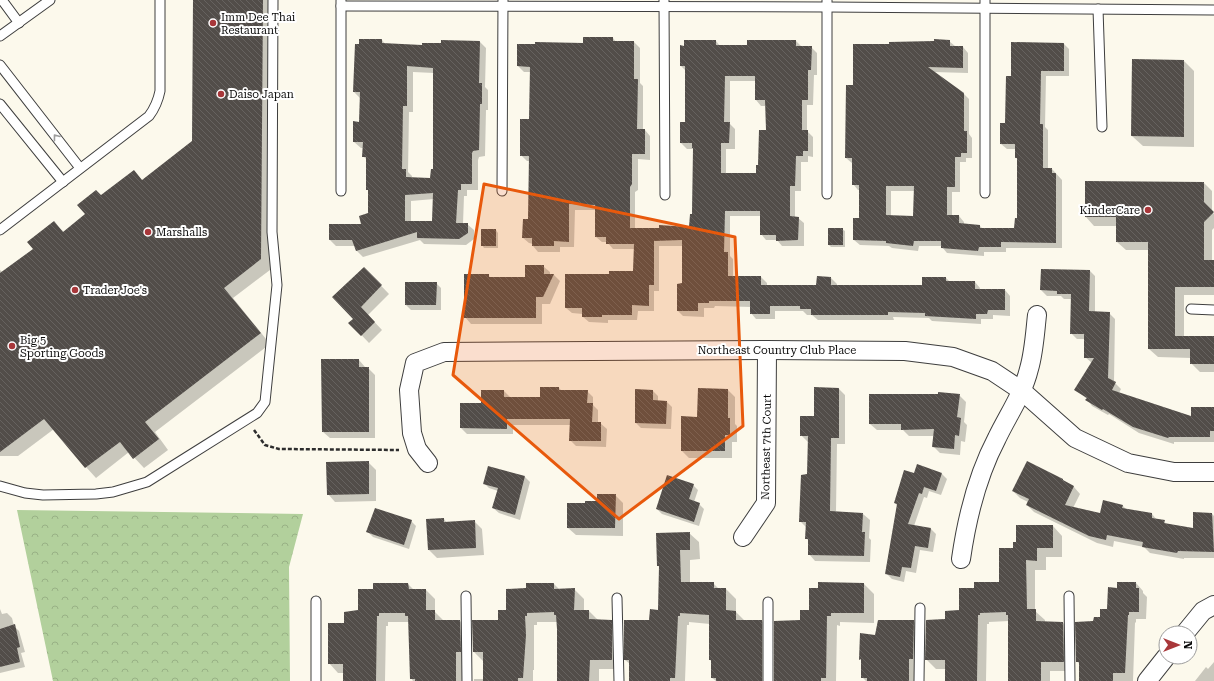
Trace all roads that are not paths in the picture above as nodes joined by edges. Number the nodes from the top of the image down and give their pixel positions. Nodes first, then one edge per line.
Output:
1 (2, 0) edge
2 (50, 0) edge
3 (160, 0) edge
4 (273, 0) edge
5 (1209, 0) edge
6 (341, 3) edge
7 (503, 3) edge
8 (827, 3) edge
9 (664, 4) edge
10 (985, 4) edge
11 (1098, 9) junction
12 (1212, 10) edge
13 (19, 23) junction
14 (0, 36) edge
15 (0, 65) edge
16 (0, 104) edge
17 (1102, 127) dead end
18 (80, 168) junction
19 (62, 182) junction
20 (341, 191) dead end
21 (502, 191) dead end
22 (984, 193) dead end
23 (827, 194) dead end
24 (665, 195) dead end
25 (0, 230) edge
26 (1191, 310) dead end
27 (1214, 310) edge
28 (1037, 315) dead end
29 (767, 350) junction
30 (1022, 390) junction
31 (428, 463) dead end
32 (1214, 472) edge
33 (0, 486) edge
34 (743, 537) dead end
35 (961, 559) dead end
36 (466, 596) dead end
37 (1069, 596) dead end
38 (617, 598) dead end
39 (316, 601) dead end
40 (768, 602) dead end
41 (1214, 605) edge
42 (920, 608) dead end
43 (1191, 625) edge
44 (1160, 665) edge
45 (316, 681) edge
46 (467, 681) edge
47 (619, 681) edge
48 (768, 681) edge
49 (919, 681) edge
50 (1070, 681) edge
51 (1147, 681) edge

1 - 13 lane
2 - 13 lane
3 - 18 lane
4 - 33 lane
5 - 12 lane
6 - 7 lane
6 - 20 lane
7 - 9 lane
7 - 21 lane
8 - 9 lane
8 - 10 lane
8 - 23 lane
9 - 24 lane
10 - 11 lane
10 - 22 lane
11 - 12 lane
11 - 17 lane
13 - 14 lane
18 -> 15 lane
16 - 19 lane
18 - 19 lane
19 - 25 lane
26 - 27 lane
28 - 30 street
29 - 30 street, Northeast Country Club Place
29 - 31 street, Northeast Country Club Place
29 - 34 street, Northeast 7th Court
30 - 32 street, Northeast Country Club Place
30 - 35 street
36 - 46 lane
37 - 50 lane
38 - 47 lane
39 - 45 lane
40 - 48 lane
41 - 43 street
42 - 49 lane
44 - 51 street

